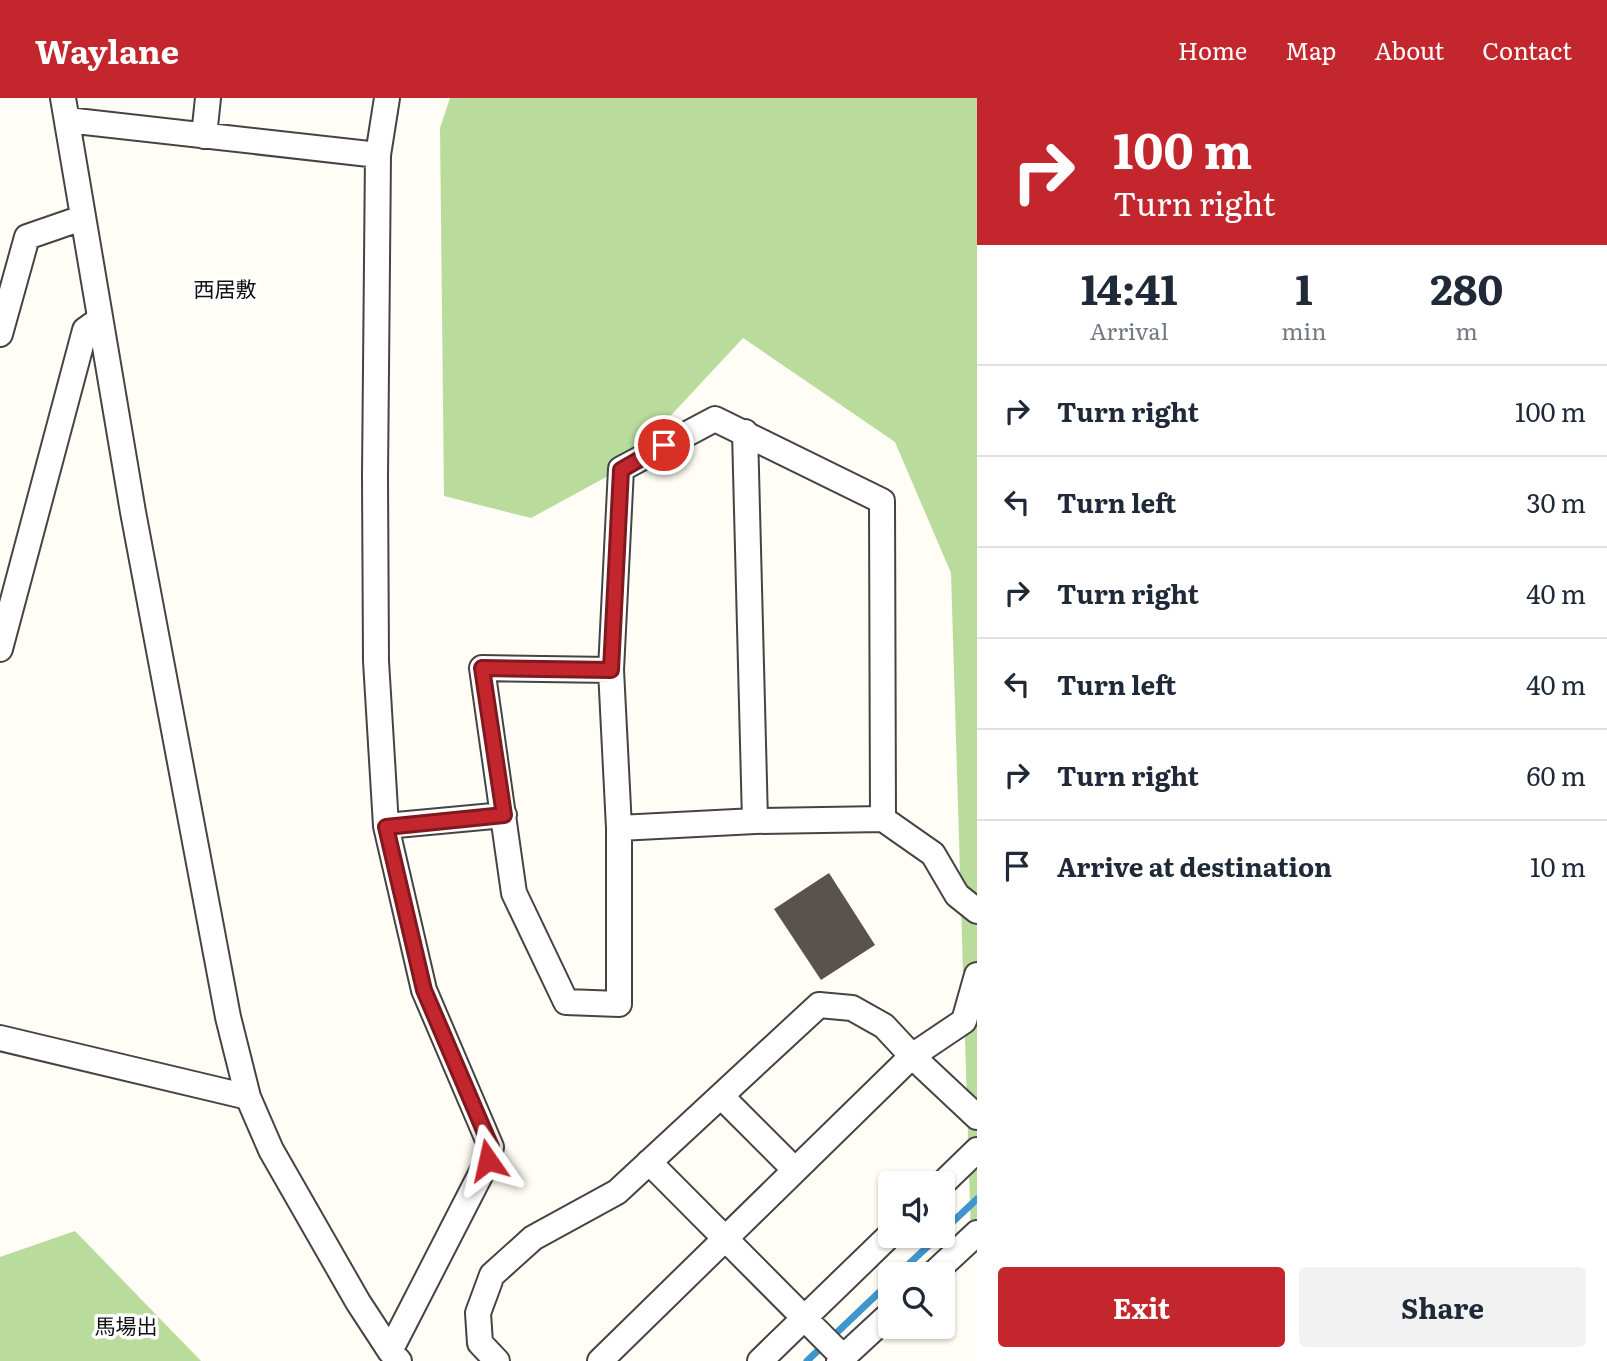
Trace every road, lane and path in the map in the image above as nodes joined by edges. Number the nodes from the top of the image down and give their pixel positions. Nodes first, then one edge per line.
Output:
1 (208, 98) edge
2 (387, 98) edge
3 (65, 109) edge
4 (204, 136) junction
5 (378, 155) junction
6 (82, 218) junction
7 (99, 320) junction
8 (0, 334) edge
9 (745, 432) junction
10 (0, 649) edge
11 (611, 670) junction
12 (504, 815) junction
13 (883, 819) junction
14 (755, 821) junction
15 (386, 827) junction
16 (619, 828) junction
17 (977, 911) edge
18 (977, 975) edge
19 (0, 1038) edge
20 (912, 1056) junction
21 (721, 1096) junction
22 (248, 1097) junction
23 (977, 1117) edge
24 (977, 1150) edge
25 (649, 1162) junction
26 (795, 1170) junction
27 (955, 1171) edge
28 (977, 1233) edge
29 (725, 1239) junction
30 (878, 1247) edge
31 (946, 1262) edge
32 (805, 1317) junction
33 (878, 1325) edge
34 (394, 1356) edge
35 (841, 1359) edge
36 (497, 1361) edge
37 (600, 1361) edge
38 (760, 1361) edge

1 - 4 street
2 - 5 street
3 - 4 street
3 - 6 street
4 - 5 street
5 - 15 street
6 - 7 street
6 - 8 street
7 - 10 street
7 - 22 street
9 - 11 street
9 - 13 street
9 - 14 street
11 - 12 street
11 - 16 street
12 - 15 street
12 - 16 street
13 - 14 street
13 - 17 street
14 - 16 street
15 - 34 street
18 - 20 street
19 - 22 street
20 - 21 street
20 - 23 street
20 - 26 street
21 - 25 street
21 - 26 street
22 - 34 street
24 - 27 street
25 - 29 street
25 - 36 street
26 - 29 street
28 - 31 street
29 - 32 street
29 - 37 street
30 - 32 street
32 - 35 street
32 - 38 street
33 - 35 street

